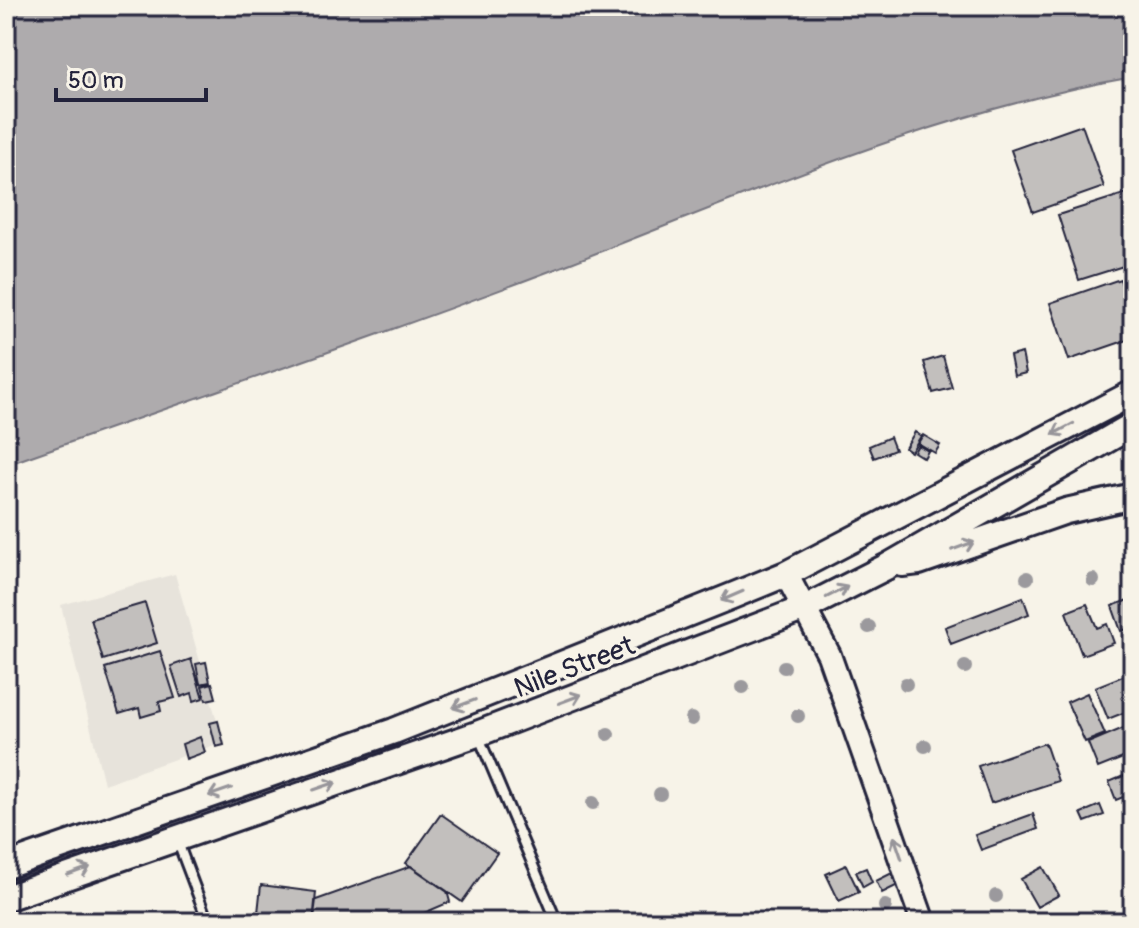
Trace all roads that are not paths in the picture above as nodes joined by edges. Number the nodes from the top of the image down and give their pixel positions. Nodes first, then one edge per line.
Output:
1 (1133, 393) edge
2 (1133, 425) edge
3 (1133, 496) edge
4 (888, 566) junction
5 (786, 574) junction
6 (805, 608) junction
7 (477, 734) junction
8 (176, 837) junction
9 (6, 866) edge
10 (6, 898) edge
11 (208, 922) edge
12 (557, 922) edge
13 (923, 922) edge

1 -> 5 main road, Nile Street
2 - 4 main road, Nile Street
4 -> 3 main road
6 -> 4 main road, Nile Street
5 - 6 main road
5 -> 9 main road, Nile Street
7 -> 6 main road, Nile Street
13 -> 6 main road
8 -> 7 main road, Nile Street
7 - 12 lane
10 -> 8 main road, Nile Street
8 - 11 lane

